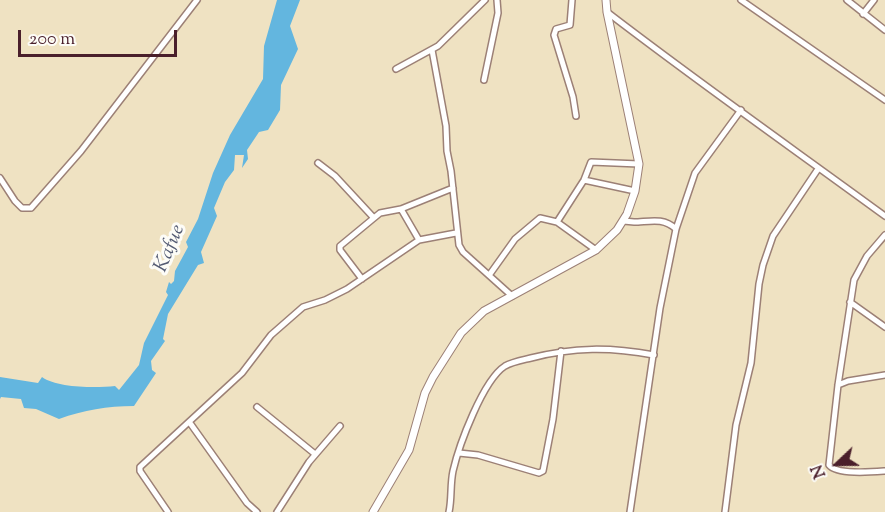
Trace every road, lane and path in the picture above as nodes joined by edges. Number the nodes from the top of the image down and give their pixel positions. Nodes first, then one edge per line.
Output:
1 (197, 0) edge
2 (484, 0) edge
3 (497, 0) edge
4 (572, 0) edge
5 (606, 0) edge
6 (741, 0) edge
7 (847, 0) edge
8 (874, 0) edge
9 (607, 12) junction
10 (863, 14) junction
11 (885, 30) edge
12 (432, 50) junction
13 (396, 69) dead end
14 (484, 80) dead end
15 (885, 100) edge
16 (741, 110) junction
17 (576, 116) dead end
18 (318, 163) dead end
19 (639, 164) junction
20 (818, 169) junction
21 (0, 178) edge
22 (584, 180) junction
23 (453, 188) junction
24 (635, 191) junction
25 (400, 209) junction
26 (885, 216) edge
27 (373, 217) junction
28 (623, 221) junction
29 (557, 222) junction
30 (676, 229) junction
31 (456, 233) junction
32 (885, 235) edge
33 (419, 240) junction
34 (597, 250) junction
35 (490, 274) junction
36 (362, 279) junction
37 (512, 296) junction
38 (850, 302) junction
39 (885, 327) edge
40 (561, 351) junction
41 (654, 354) junction
42 (885, 375) edge
43 (838, 385) junction
44 (256, 407) dead end
45 (190, 423) junction
46 (340, 426) dead end
47 (459, 453) junction
48 (315, 454) junction
49 (885, 471) edge
50 (168, 512) edge
51 (256, 512) edge
52 (278, 512) edge
53 (373, 512) edge
54 (449, 512) edge
55 (630, 512) edge
56 (725, 512) edge

1 - 21 street
2 - 12 street
3 - 14 street
4 - 17 street
5 - 9 street
6 - 15 street
7 - 10 street
8 - 10 street
9 - 16 street
9 - 19 street
10 - 11 street
12 - 13 street
12 - 23 street
16 - 20 street
16 - 30 street
18 - 27 street
19 - 22 street
19 - 24 street
20 - 26 street
20 - 56 street
22 - 24 street
22 - 29 street
23 - 25 street
23 - 31 street
24 - 28 street
25 - 27 street
25 - 33 street
27 - 36 street
28 - 30 street
28 - 34 street
29 - 34 street
29 - 35 street
30 - 41 street
31 - 33 street
31 - 35 street
32 - 38 street
33 - 36 street
34 - 37 street
35 - 37 street
36 - 45 street
37 - 53 street
38 - 39 street
38 - 43 street
40 - 41 street
40 - 47 street
40 - 47 street
41 - 55 street
42 - 43 street
43 - 49 street
44 - 48 street
45 - 50 street
45 - 51 street
46 - 48 street
47 - 54 street
48 - 52 street

